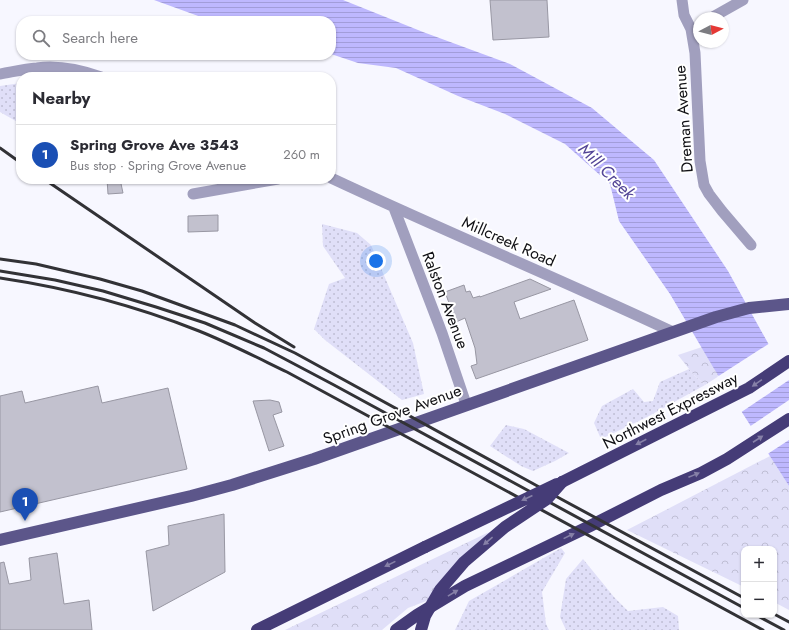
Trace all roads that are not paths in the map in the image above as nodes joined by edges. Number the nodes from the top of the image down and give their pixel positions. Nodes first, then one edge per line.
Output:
1 (682, 0) edge
2 (743, 0) edge
3 (722, 12) edge
4 (693, 25) edge
5 (695, 48) edge
6 (84, 72) edge
7 (0, 74) edge
8 (336, 180) edge
9 (250, 184) edge
10 (193, 194) dead end
11 (394, 208) junction
12 (751, 245) dead end
13 (789, 304) edge
14 (674, 332) junction
15 (789, 361) edge
16 (466, 404) junction
17 (789, 419) edge
18 (562, 482) junction
19 (0, 540) edge
20 (257, 630) edge
21 (396, 630) edge
22 (421, 630) edge

1 - 4 street, Dreman Avenue
2 - 3 street
5 - 12 street, Dreman Avenue
6 - 7 street
8 - 11 street, Millcreek Road
9 - 10 street
11 - 14 street, Millcreek Road
11 - 16 street, Ralston Avenue
13 - 14 main road, Spring Grove Avenue
14 - 16 main road, Spring Grove Avenue
15 -> 18 highway, Northwest Expressway
16 - 19 main road, Spring Grove Avenue
21 -> 17 highway
18 -> 20 highway, Northwest Expressway, bridge
18 -> 22 highway, bridge

